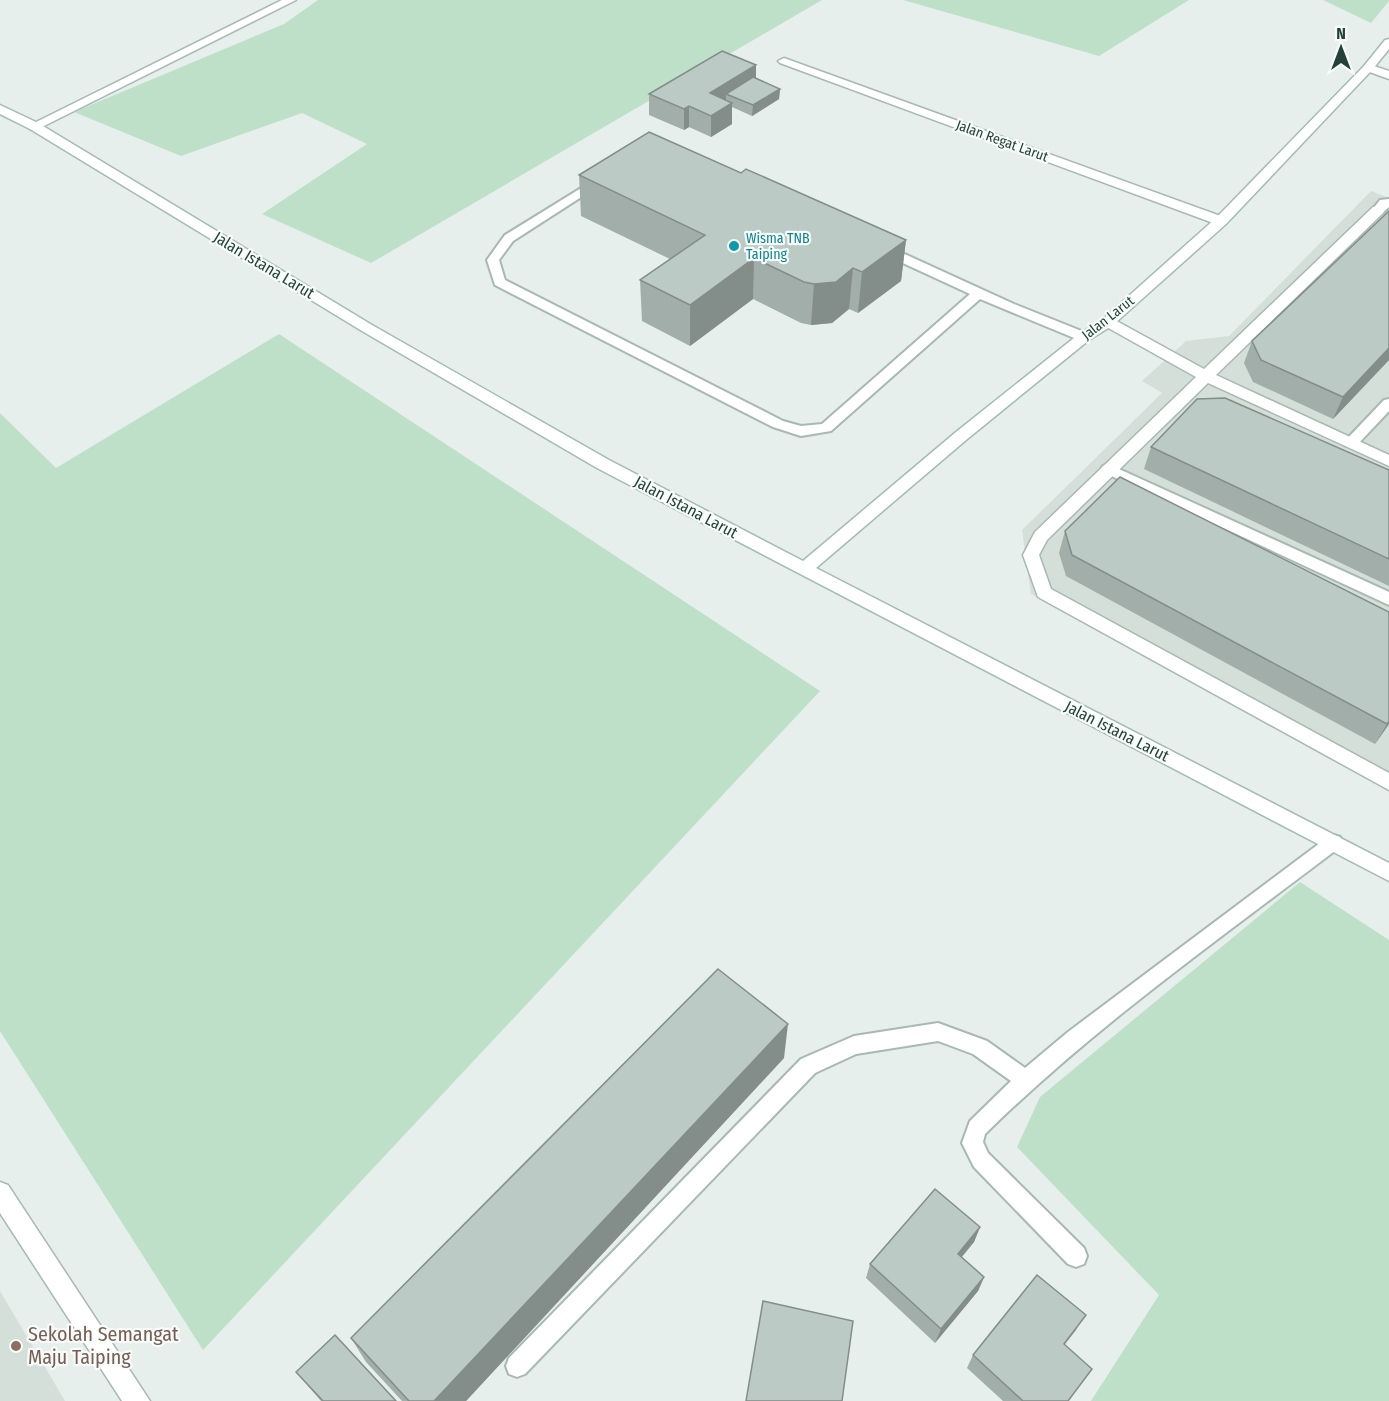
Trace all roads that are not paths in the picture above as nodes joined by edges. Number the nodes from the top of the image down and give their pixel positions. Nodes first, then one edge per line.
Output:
1 (291, 0) edge
2 (1389, 42) edge
3 (784, 61) dead end
4 (1368, 68) junction
5 (1389, 75) edge
6 (0, 109) edge
7 (34, 126) junction
8 (610, 174) edge
9 (1384, 206) edge
10 (1221, 221) junction
11 (873, 245) edge
12 (979, 293) junction
13 (1108, 322) junction
14 (1084, 337) junction
15 (1205, 376) junction
16 (1389, 403) edge
17 (1351, 443) junction
18 (1389, 461) edge
19 (1108, 469) junction
20 (804, 569) junction
21 (1389, 599) edge
22 (1387, 777) edge
23 (1334, 842) junction
24 (1389, 873) edge
25 (1026, 1080) junction
26 (0, 1193) edge
27 (1076, 1256) dead end
28 (517, 1366) dead end
29 (137, 1401) edge

1 - 7 main road
2 - 4 main road, Jalan Larut
3 - 10 main road, Jalan Regat Larut
4 - 5 main road
4 - 10 main road, Jalan Larut
6 - 7 main road, Jalan Istana Larut
7 - 20 main road, Jalan Istana Larut
8 - 12 lane
9 - 15 main road
10 - 13 main road, Jalan Larut
11 - 12 lane
12 - 14 lane
13 - 14 main road, Jalan Larut
13 - 15 main road
14 - 20 main road, Jalan Larut
15 - 17 main road
15 - 19 main road
16 - 17 lane
17 - 18 main road
19 - 21 lane
19 - 22 main road
20 - 23 main road, Jalan Istana Larut
23 - 24 main road, Jalan Istana Larut
23 - 25 lane
25 - 27 lane
25 - 28 lane
26 - 29 main road

